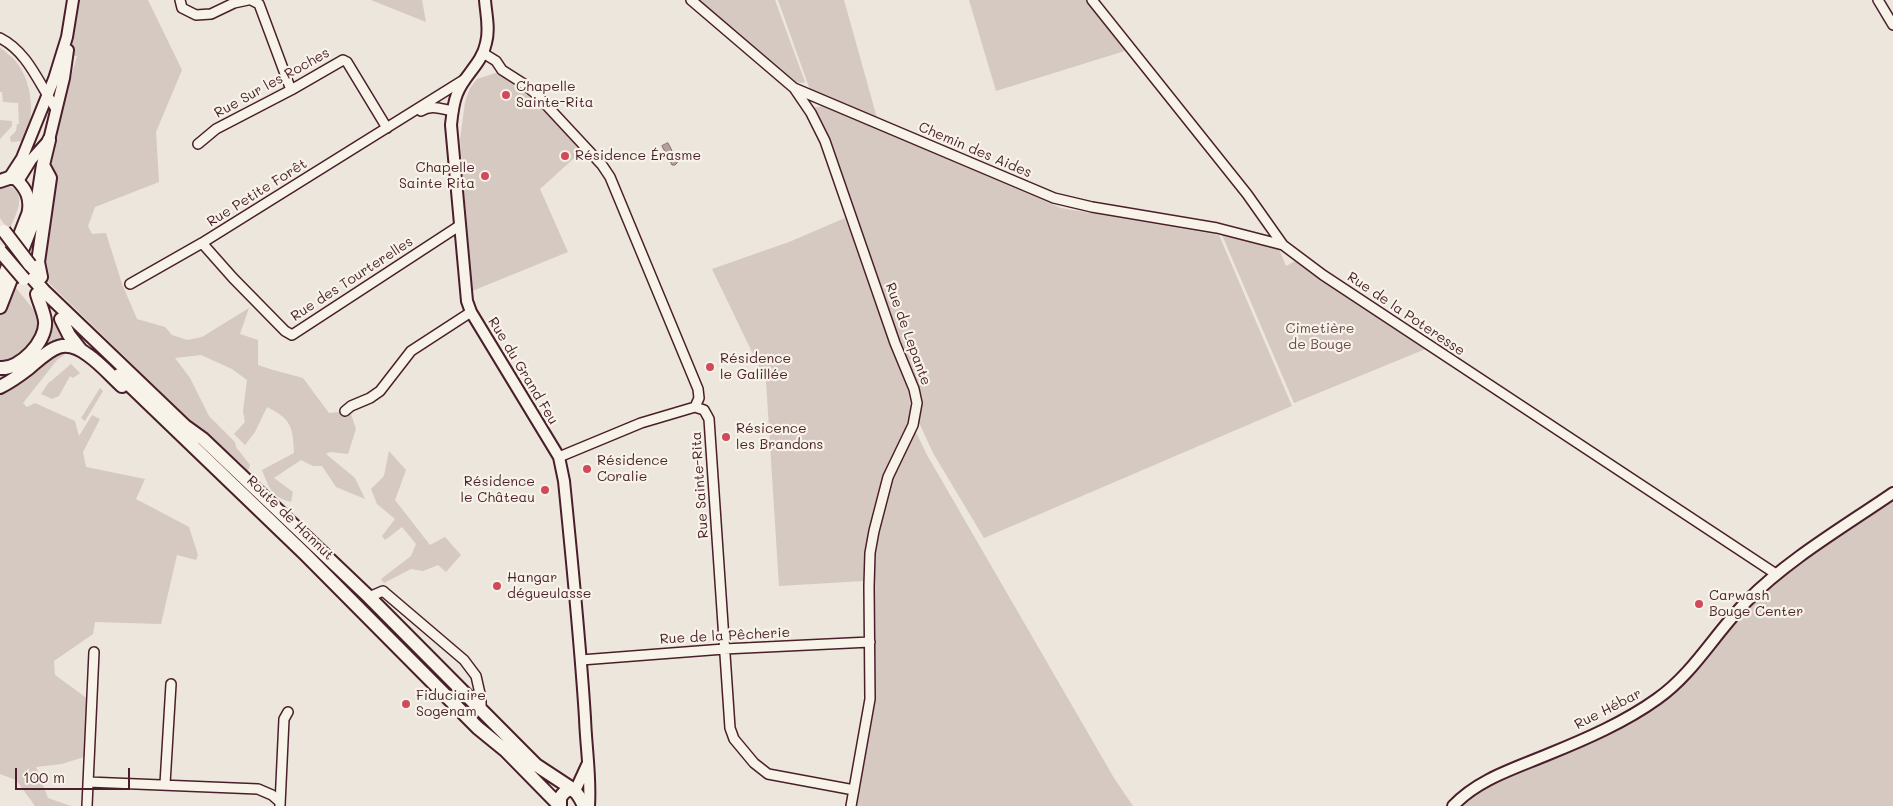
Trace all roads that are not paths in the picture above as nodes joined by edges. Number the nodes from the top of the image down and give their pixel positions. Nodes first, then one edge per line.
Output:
1 (73, 0) edge
2 (180, 0) edge
3 (250, 0) edge
4 (484, 0) edge
5 (691, 0) edge
6 (1092, 0) edge
7 (1878, 0) edge
8 (234, 1) edge
9 (1893, 25) edge
10 (67, 37) junction
11 (0, 38) edge
12 (483, 53) junction
13 (467, 78) junction
14 (794, 88) junction
15 (291, 90) junction
16 (47, 96) junction
17 (56, 109) junction
18 (452, 112) junction
19 (396, 123) junction
20 (387, 128) junction
21 (33, 130) junction
22 (50, 135) junction
23 (198, 144) dead end
24 (43, 165) junction
25 (7, 180) edge
26 (28, 198) junction
27 (28, 213) junction
28 (459, 226) junction
29 (32, 228) junction
30 (1, 234) edge
31 (202, 243) junction
32 (1283, 245) junction
33 (0, 251) edge
34 (0, 270) edge
35 (27, 272) junction
36 (41, 277) junction
37 (130, 284) dead end
38 (0, 285) edge
39 (37, 294) junction
40 (0, 307) edge
41 (470, 312) junction
42 (62, 319) junction
43 (80, 350) junction
44 (0, 368) edge
45 (0, 387) edge
46 (139, 394) junction
47 (695, 407) junction
48 (345, 411) dead end
49 (203, 439) junction
50 (559, 457) junction
51 (1893, 493) edge
52 (1776, 574) junction
53 (369, 597) junction
54 (870, 642) junction
55 (724, 649) junction
56 (94, 652) dead end
57 (581, 660) junction
58 (171, 684) dead end
59 (482, 710) junction
60 (288, 712) dead end
61 (587, 764) junction
62 (88, 782) junction
63 (165, 784) junction
64 (854, 790) junction
65 (582, 799) edge
66 (280, 804) edge
67 (87, 806) edge
68 (560, 806) edge
69 (851, 806) edge
70 (1453, 806) edge

1 - 10 street
2 - 8 street
3 - 8 street
3 - 15 street
4 - 12 street, Rue du Grand Feu
5 - 14 street, Chemin des Aides
6 - 32 street, Rue de la Poteresse
7 - 9 street
10 - 16 street
10 - 17 street
11 - 16 street
12 - 13 street, Rue du Grand Feu
12 - 47 street
13 - 18 street, Rue du Grand Feu
13 - 19 street, Rue Petite Forêt
14 - 32 street, Chemin des Aides
14 - 54 street, Rue de Lepante
15 - 20 street, Rue Sur les Roches
15 - 23 street, Rue Sur les Roches
16 - 17 street
16 - 21 street
17 - 22 street
18 - 19 street, Rue Petite Forêt
18 - 28 street, Rue du Grand Feu
19 - 20 street, Rue Petite Forêt
20 - 31 street, Rue Petite Forêt
21 - 22 street
21 - 25 street
22 - 24 main road
22 - 25 street
24 - 29 main road
24 - 36 main road
25 - 26 main road
26 - 27 main road
26 - 34 main road
27 - 29 main road
27 - 38 main road
28 - 31 street, Rue des Tourterelles
28 - 41 street, Rue du Grand Feu
29 - 40 main road
30 - 35 main road
31 - 37 street, Rue Petite Forêt
32 - 52 street, Rue de la Poteresse
33 - 35 main road, Route de Hannut, bridge
35 - 36 main road
35 - 39 main road, Route de Hannut
35 - 49 main road, Route de Hannut
36 - 49 main road
39 - 42 main road, Route de Hannut
39 - 44 main road
41 - 48 street
41 - 50 street, Rue du Grand Feu
42 - 43 main road
42 - 46 main road, Route de Hannut
43 - 45 main road
43 - 46 main road
46 - 68 main road, Route de Hannut
47 - 50 street
47 - 55 street, Rue Sainte-Rita
49 - 53 main road, Route de Hannut
50 - 57 street, Rue du Grand Feu
51 - 52 street, Rue Hébar
52 - 70 street, Rue Hébar
53 - 59 main road, Route de Hannut
53 - 59 street
54 - 55 street, Rue de la Pêcherie
54 - 64 street, Rue de Lepante
55 - 57 street, Rue de la Pêcherie
55 - 64 street, Rue Sainte-Rita
56 - 62 street
57 - 61 street, Rue du Grand Feu
58 - 63 street
59 - 65 main road, Route de Hannut
60 - 66 street
61 - 65 street, Rue du Grand Feu
61 - 65 street, Rue du Grand Feu
62 - 63 street
62 - 67 street
63 - 66 street
64 - 69 street, Rue de Lepante
65 - 68 main road, Route de Hannut

